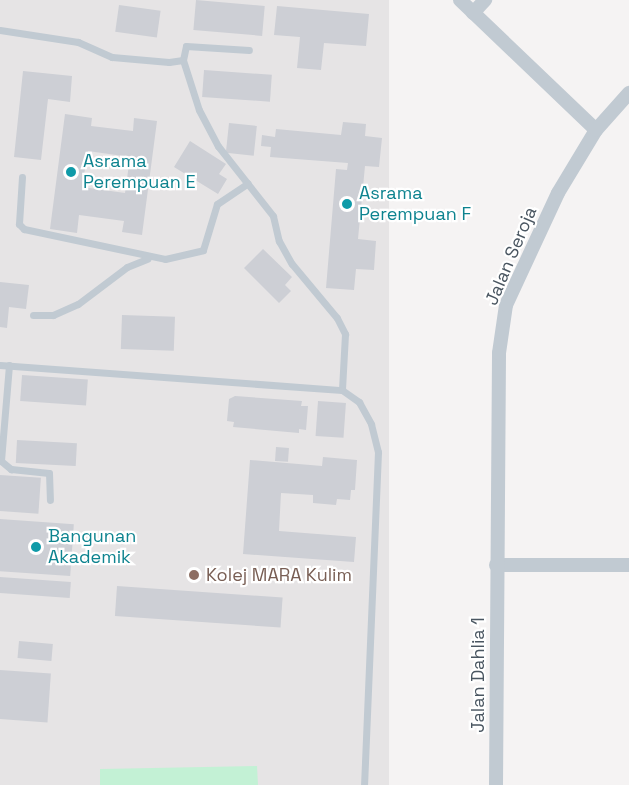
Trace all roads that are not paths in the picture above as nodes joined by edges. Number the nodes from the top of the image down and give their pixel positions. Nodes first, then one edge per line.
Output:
1 (460, 0) edge
2 (485, 0) edge
3 (473, 13) junction
4 (0, 30) edge
5 (249, 50) dead end
6 (183, 60) junction
7 (629, 93) edge
8 (596, 130) junction
9 (22, 177) dead end
10 (248, 183) junction
11 (149, 258) junction
12 (33, 315) dead end
13 (0, 365) edge
14 (9, 365) junction
15 (342, 390) junction
16 (50, 500) dead end
17 (496, 565) junction
18 (629, 565) edge
19 (364, 785) edge
20 (496, 785) edge

1 - 3 street
2 - 3 street
3 - 8 street
4 - 6 lane
5 - 6 lane
6 - 10 lane
7 - 8 street, Jalan Seroja
8 - 17 street, Jalan Seroja
9 - 11 lane
10 - 11 lane
10 - 15 lane
11 - 12 lane
13 - 14 lane
14 - 15 lane
14 - 16 lane
15 - 19 lane
17 - 18 street
17 - 20 street, Jalan Dahlia 1

